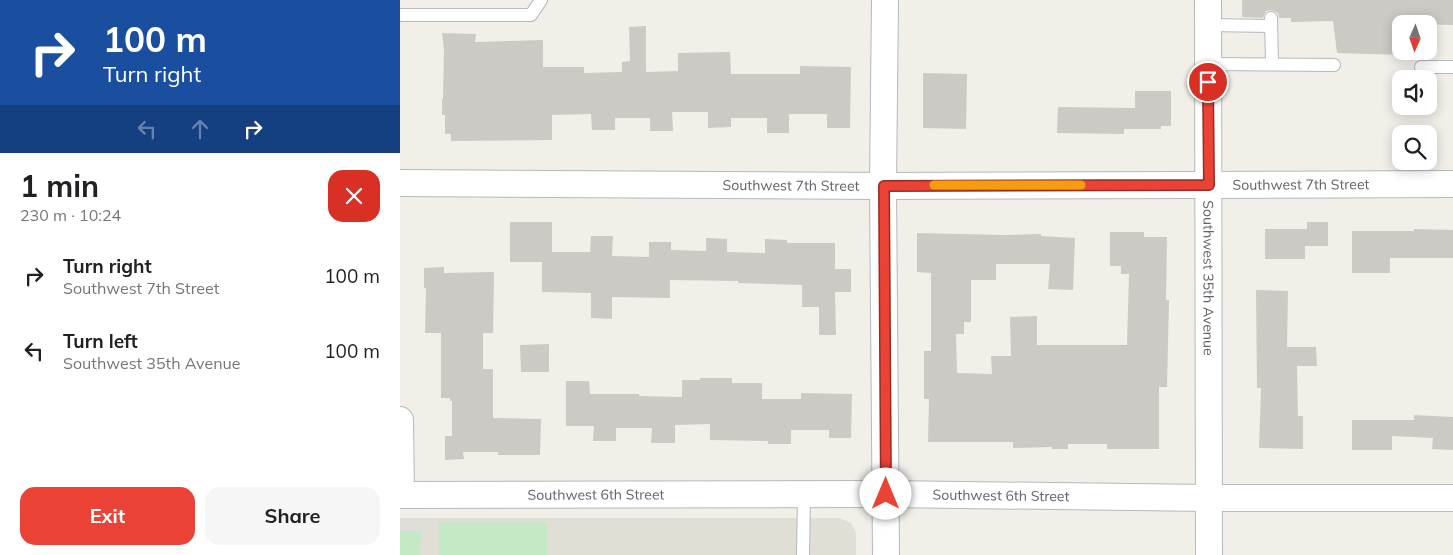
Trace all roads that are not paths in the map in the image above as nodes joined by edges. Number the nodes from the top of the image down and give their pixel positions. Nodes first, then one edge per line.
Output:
1 (541, 0) edge
2 (885, 0) edge
3 (1208, 13) edge
4 (400, 15) edge
5 (1208, 64) junction
6 (1272, 64) junction
7 (1334, 65) dead end
8 (1421, 66) dead end
9 (1453, 67) edge
10 (400, 183) edge
11 (1453, 184) edge
12 (1209, 185) junction
13 (884, 186) junction
14 (400, 420) edge
15 (886, 494) junction
16 (400, 495) edge
17 (804, 495) junction
18 (1209, 498) junction
19 (1453, 498) edge
20 (803, 555) edge
21 (886, 555) edge
22 (1210, 555) edge

1 - 4 lane
2 - 13 street
3 - 5 street, Southwest 35th Avenue
3 - 6 lane
5 - 6 lane
5 - 12 street, Southwest 35th Avenue
6 - 7 lane
8 - 9 lane
10 - 13 street, Southwest 7th Street
11 - 12 street, Southwest 7th Street
12 - 13 street, Southwest 7th Street
12 - 18 street, Southwest 35th Avenue
13 - 15 street
14 - 16 street
15 - 17 street, Southwest 6th Street
15 - 18 street, Southwest 6th Street
15 - 21 street
16 - 17 street, Southwest 6th Street
17 - 20 lane
18 - 19 street, Southwest 6th Street
18 - 22 street, Southwest 35th Avenue

